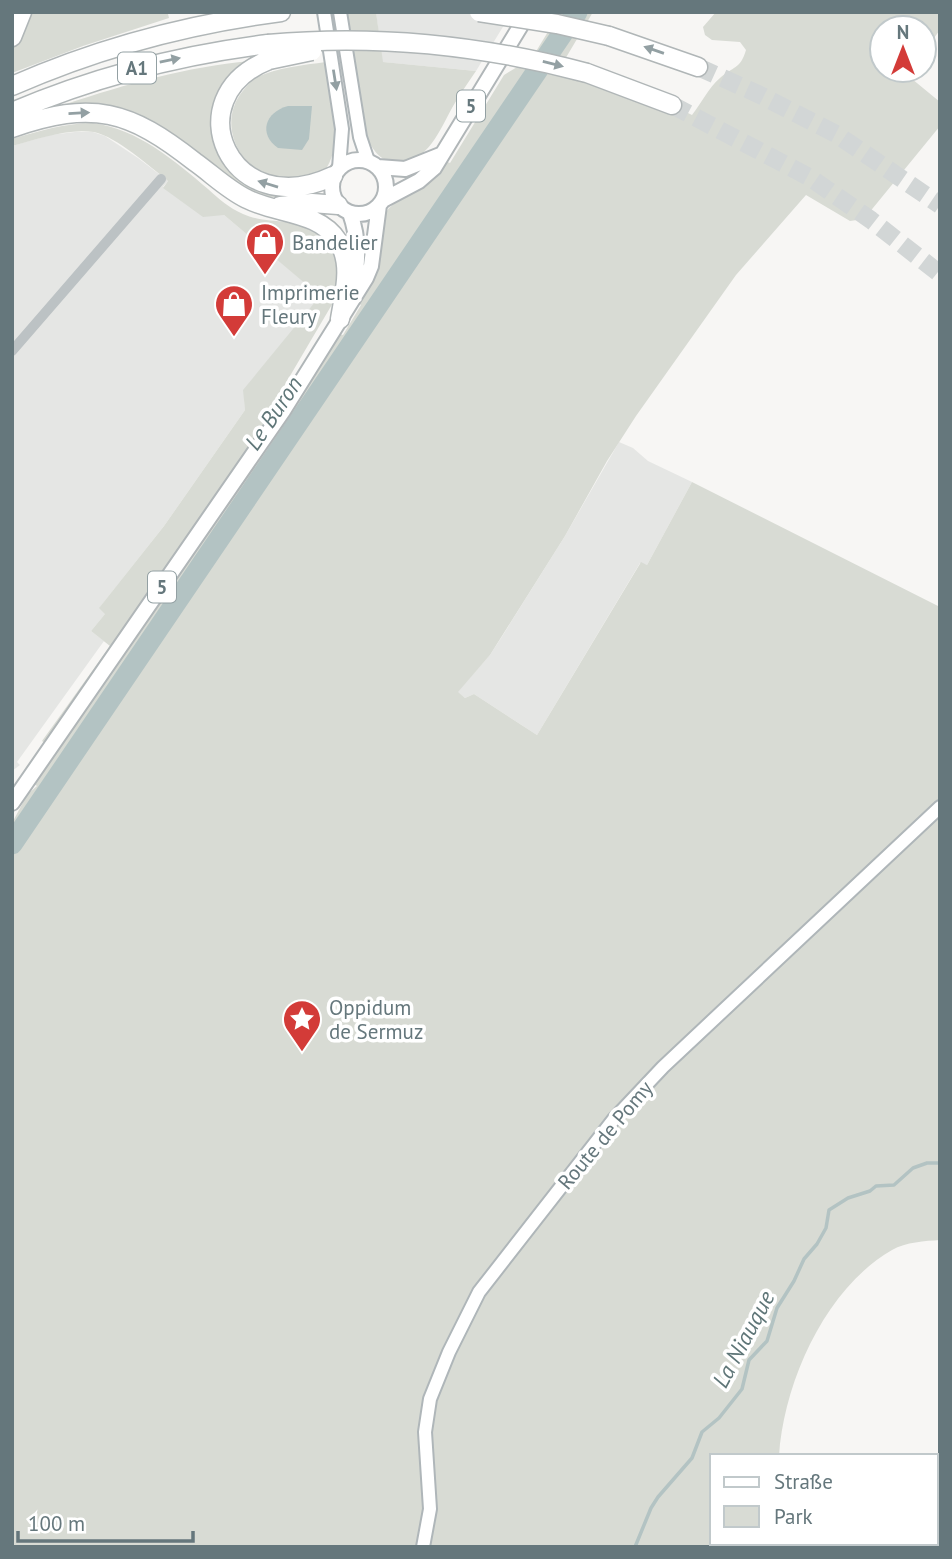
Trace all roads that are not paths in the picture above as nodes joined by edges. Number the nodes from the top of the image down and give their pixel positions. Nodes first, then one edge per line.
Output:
1 (22, 12) edge
2 (281, 12) edge
3 (324, 12) edge
4 (340, 12) edge
5 (479, 12) edge
6 (530, 12) edge
7 (12, 37) edge
8 (269, 52) junction
9 (698, 67) tunnel mouth
10 (12, 86) edge
11 (672, 105) tunnel mouth
12 (12, 112) edge
13 (12, 128) edge
14 (440, 155) junction
15 (373, 164) junction
16 (336, 172) junction
17 (161, 179) dead end
18 (256, 203) junction
19 (381, 203) junction
20 (344, 209) junction
21 (352, 300) junction
22 (340, 319) junction
23 (12, 351) edge
24 (40, 764) junction
25 (12, 783) edge
26 (12, 803) edge
27 (940, 807) edge
28 (423, 1547) edge

1 - 7 highway
2 - 10 highway, A1
3 -> 16 street
4 - 15 street
9 -> 5 highway, bridge
6 - 14 main road, 5
8 -> 11 highway, bridge
12 -> 8 highway, A1
16 -> 8 highway
13 -> 18 highway
14 - 15 main road
14 - 19 main road, 5
15 - 16 main road
15 - 19 main road
16 - 20 main road
17 - 23 street
18 - 20 highway
18 - 22 highway
19 - 20 main road
19 - 21 main road, 5
20 - 21 main road, 5
21 - 22 main road, 5
22 - 24 main road, 5
24 - 25 main road, 5
24 - 26 main road, 5
27 - 28 street, Route de Pomy

